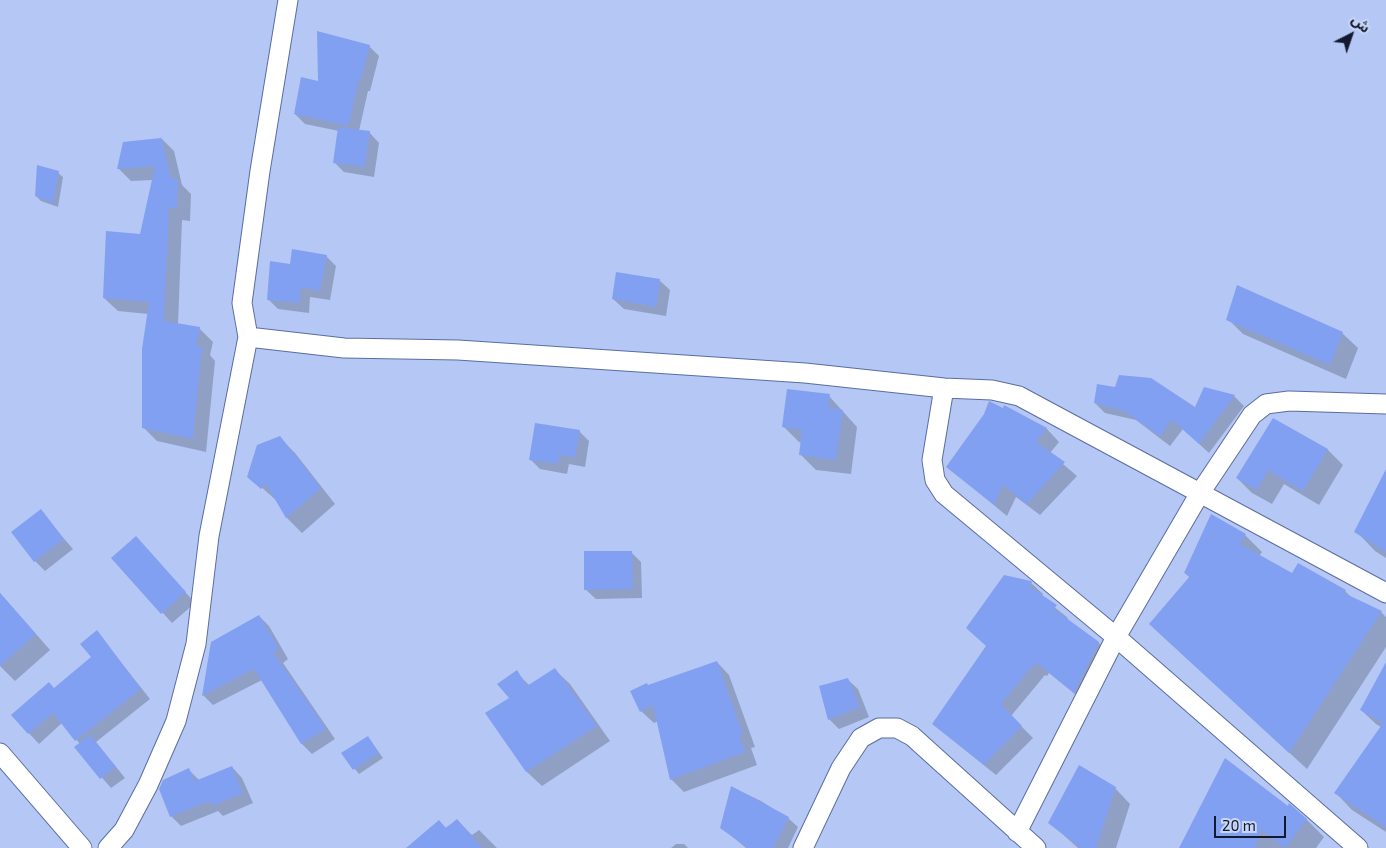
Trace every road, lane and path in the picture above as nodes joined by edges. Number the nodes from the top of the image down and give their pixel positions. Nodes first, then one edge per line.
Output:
1 (288, 0) edge
2 (248, 337) junction
3 (944, 388) junction
4 (1386, 404) edge
5 (1200, 493) junction
6 (1386, 593) edge
7 (1116, 637) junction
8 (0, 754) edge
9 (1017, 832) junction
10 (82, 848) edge
11 (108, 848) edge
12 (803, 848) edge
13 (1036, 848) edge
14 (1358, 848) edge

1 - 2 street
2 - 3 street
2 - 11 street
3 - 5 street
3 - 7 street
4 - 5 street
5 - 6 street
5 - 7 street
7 - 9 street
7 - 14 street
8 - 10 street
9 - 12 street
9 - 13 street

